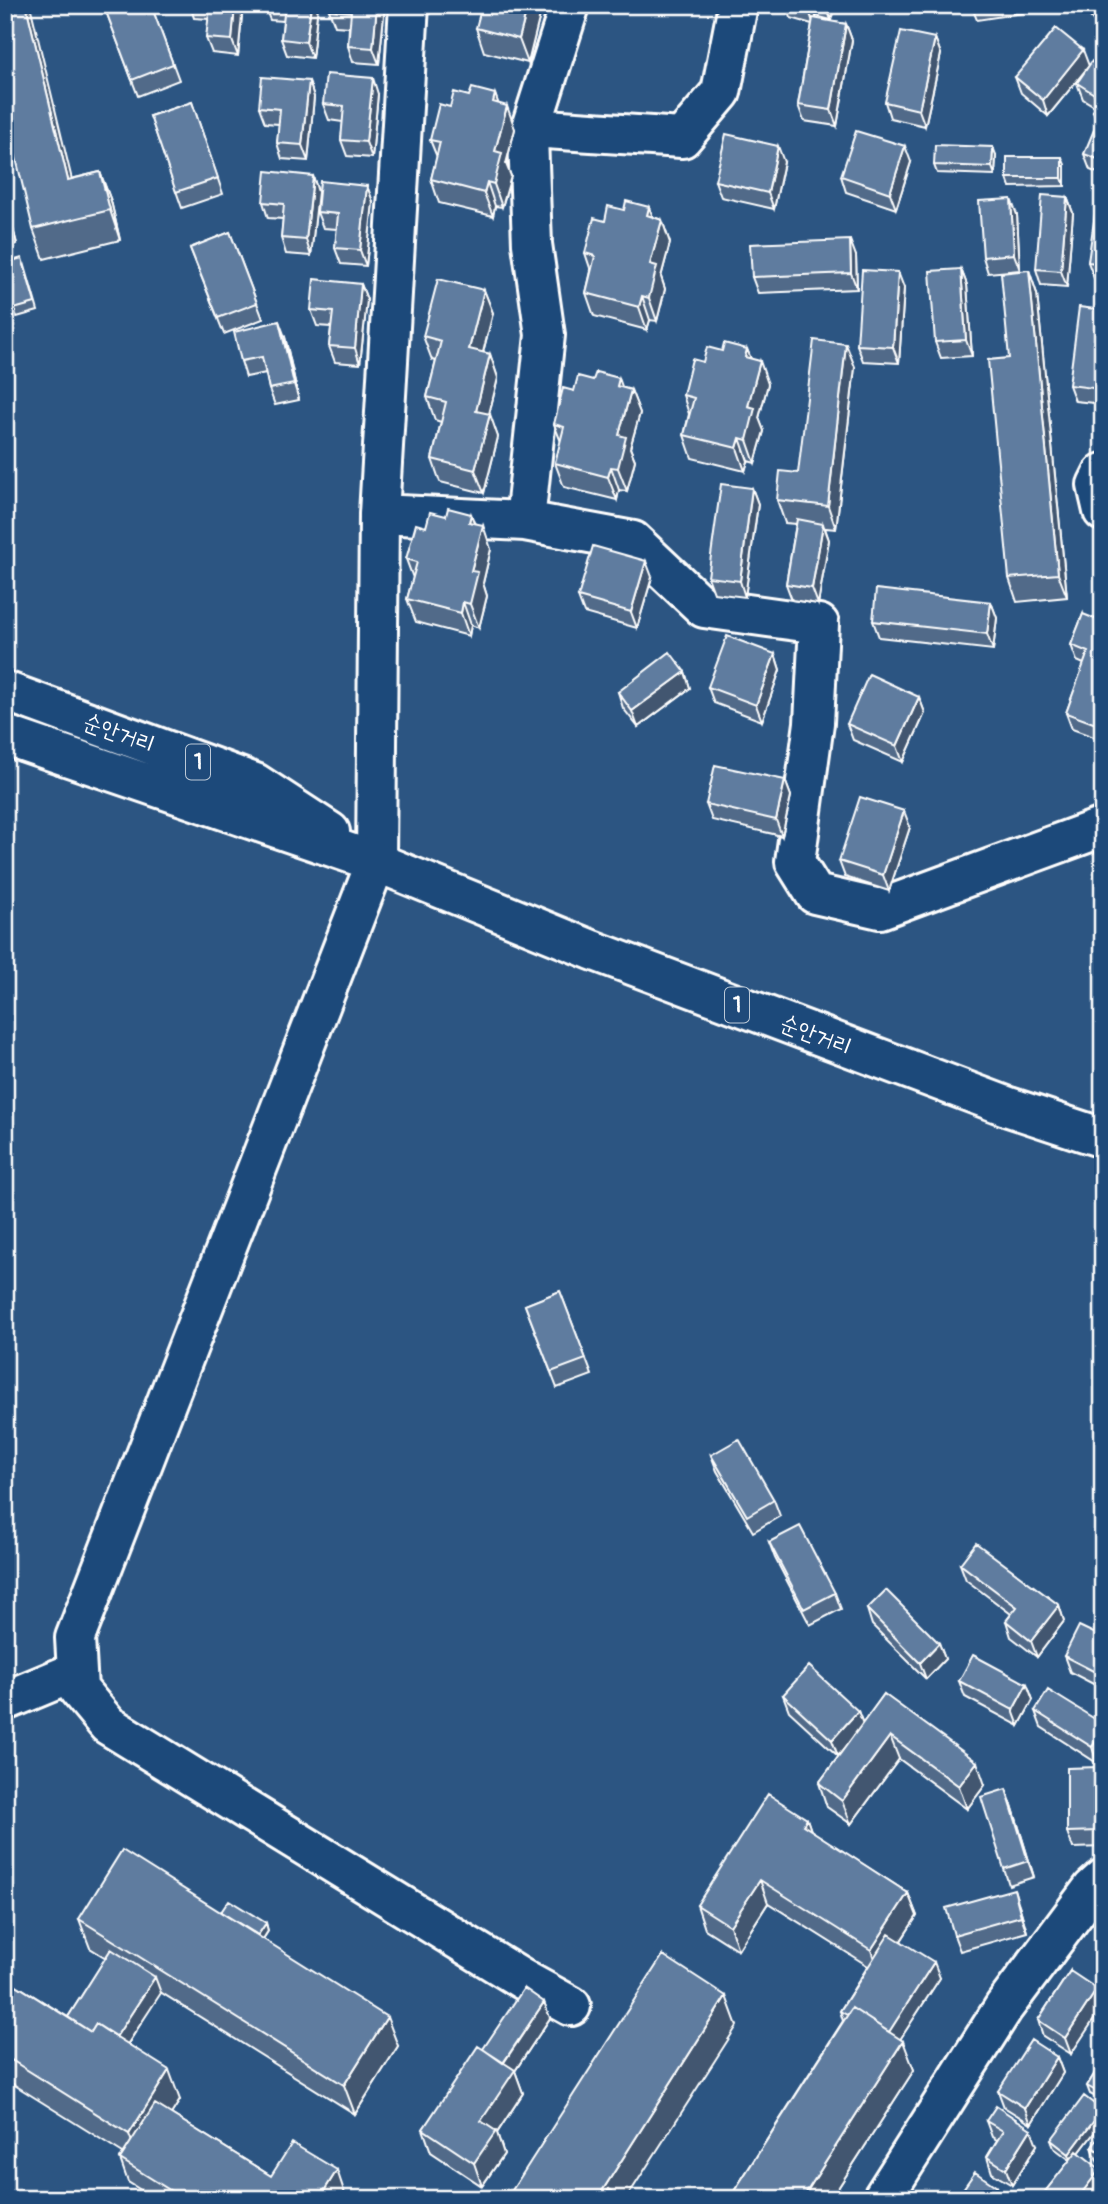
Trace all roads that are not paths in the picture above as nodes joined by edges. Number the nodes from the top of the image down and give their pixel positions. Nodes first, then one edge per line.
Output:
1 (409, 5) edge
2 (570, 5) edge
3 (738, 5) edge
4 (531, 128) junction
5 (1103, 472) edge
6 (1103, 511) edge
7 (379, 514) junction
8 (525, 521) junction
9 (5, 691) edge
10 (5, 735) edge
11 (1103, 827) edge
12 (376, 862) junction
13 (1103, 1138) edge
14 (77, 1671) junction
15 (5, 1701) edge
16 (1103, 1879) edge
17 (571, 2006) dead end
18 (882, 2199) edge

1 - 7 street
2 - 4 street
3 - 4 street
4 - 8 street
5 - 6 street
7 - 8 street
7 - 12 street
8 - 11 street
9 - 12 street, 순안거리 / 1
10 - 12 street, 순안거리 / 1
12 - 13 street, 순안거리 / 1
12 - 14 street
14 - 15 street
14 - 17 street
16 - 18 street

